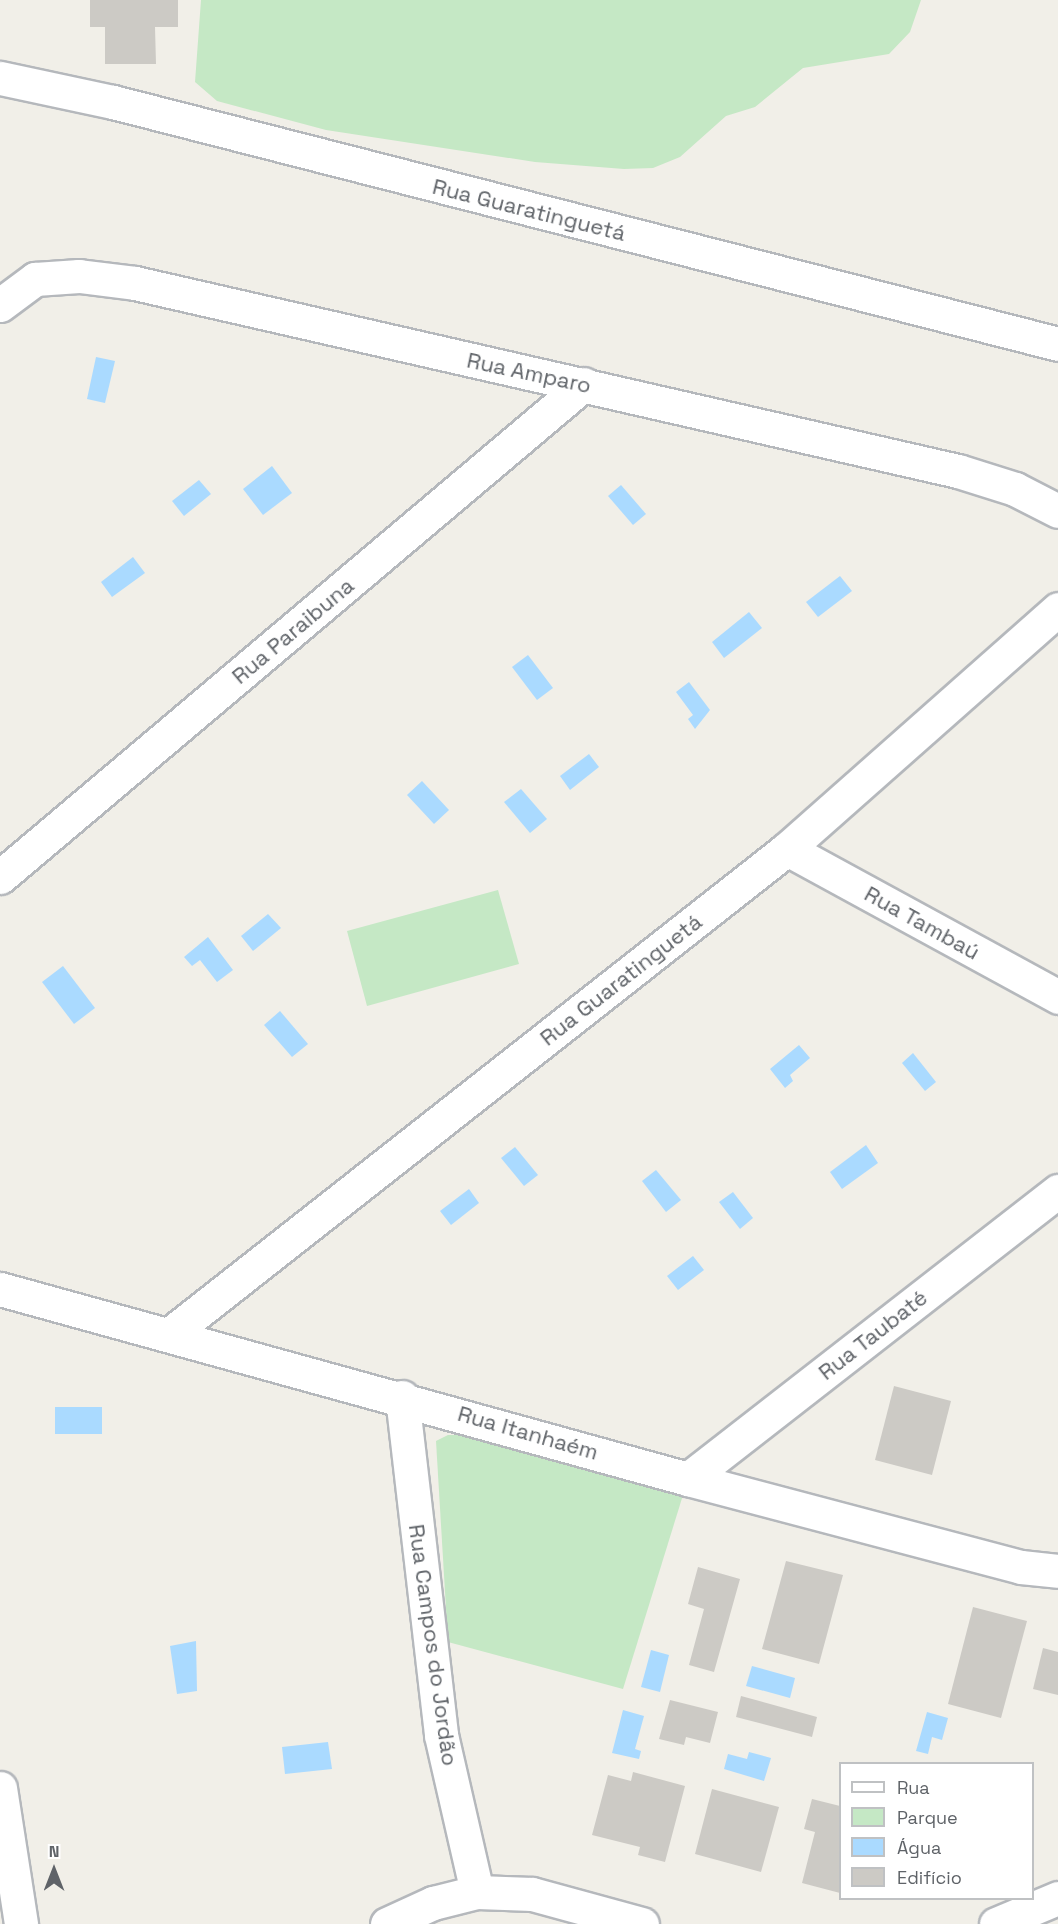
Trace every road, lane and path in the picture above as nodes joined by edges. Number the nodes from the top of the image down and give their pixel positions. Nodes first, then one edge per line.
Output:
1 (0, 78) edge
2 (0, 305) edge
3 (1058, 344) edge
4 (584, 384) junction
5 (1058, 511) edge
6 (1058, 609) edge
7 (787, 849) junction
8 (0, 877) edge
9 (1058, 997) edge
10 (1058, 1191) edge
11 (0, 1289) edge
12 (170, 1334) junction
13 (402, 1397) junction
14 (688, 1479) junction
15 (1058, 1571) edge
16 (0, 1788) edge
17 (477, 1892) junction
18 (1058, 1898) edge
19 (21, 1924) edge
20 (387, 1924) edge
21 (642, 1924) edge
22 (996, 1924) edge

1 - 3 street, Rua Guaratinguetá
2 - 4 street, Rua Amparo
4 - 5 street, Rua Amparo
4 - 8 street, Rua Paraibuna
6 - 7 street, Rua Guaratinguetá
7 - 9 street, Rua Tambaú
7 - 12 street, Rua Guaratinguetá
10 - 14 street, Rua Taubaté
11 - 12 street, Rua Itanhaém
12 - 13 street, Rua Itanhaém
13 - 14 street, Rua Itanhaém
13 - 17 street, Rua Campos do Jordão
14 - 15 street, Rua Itanhaém
16 - 19 street
17 - 20 street
17 - 21 street
18 - 22 street

